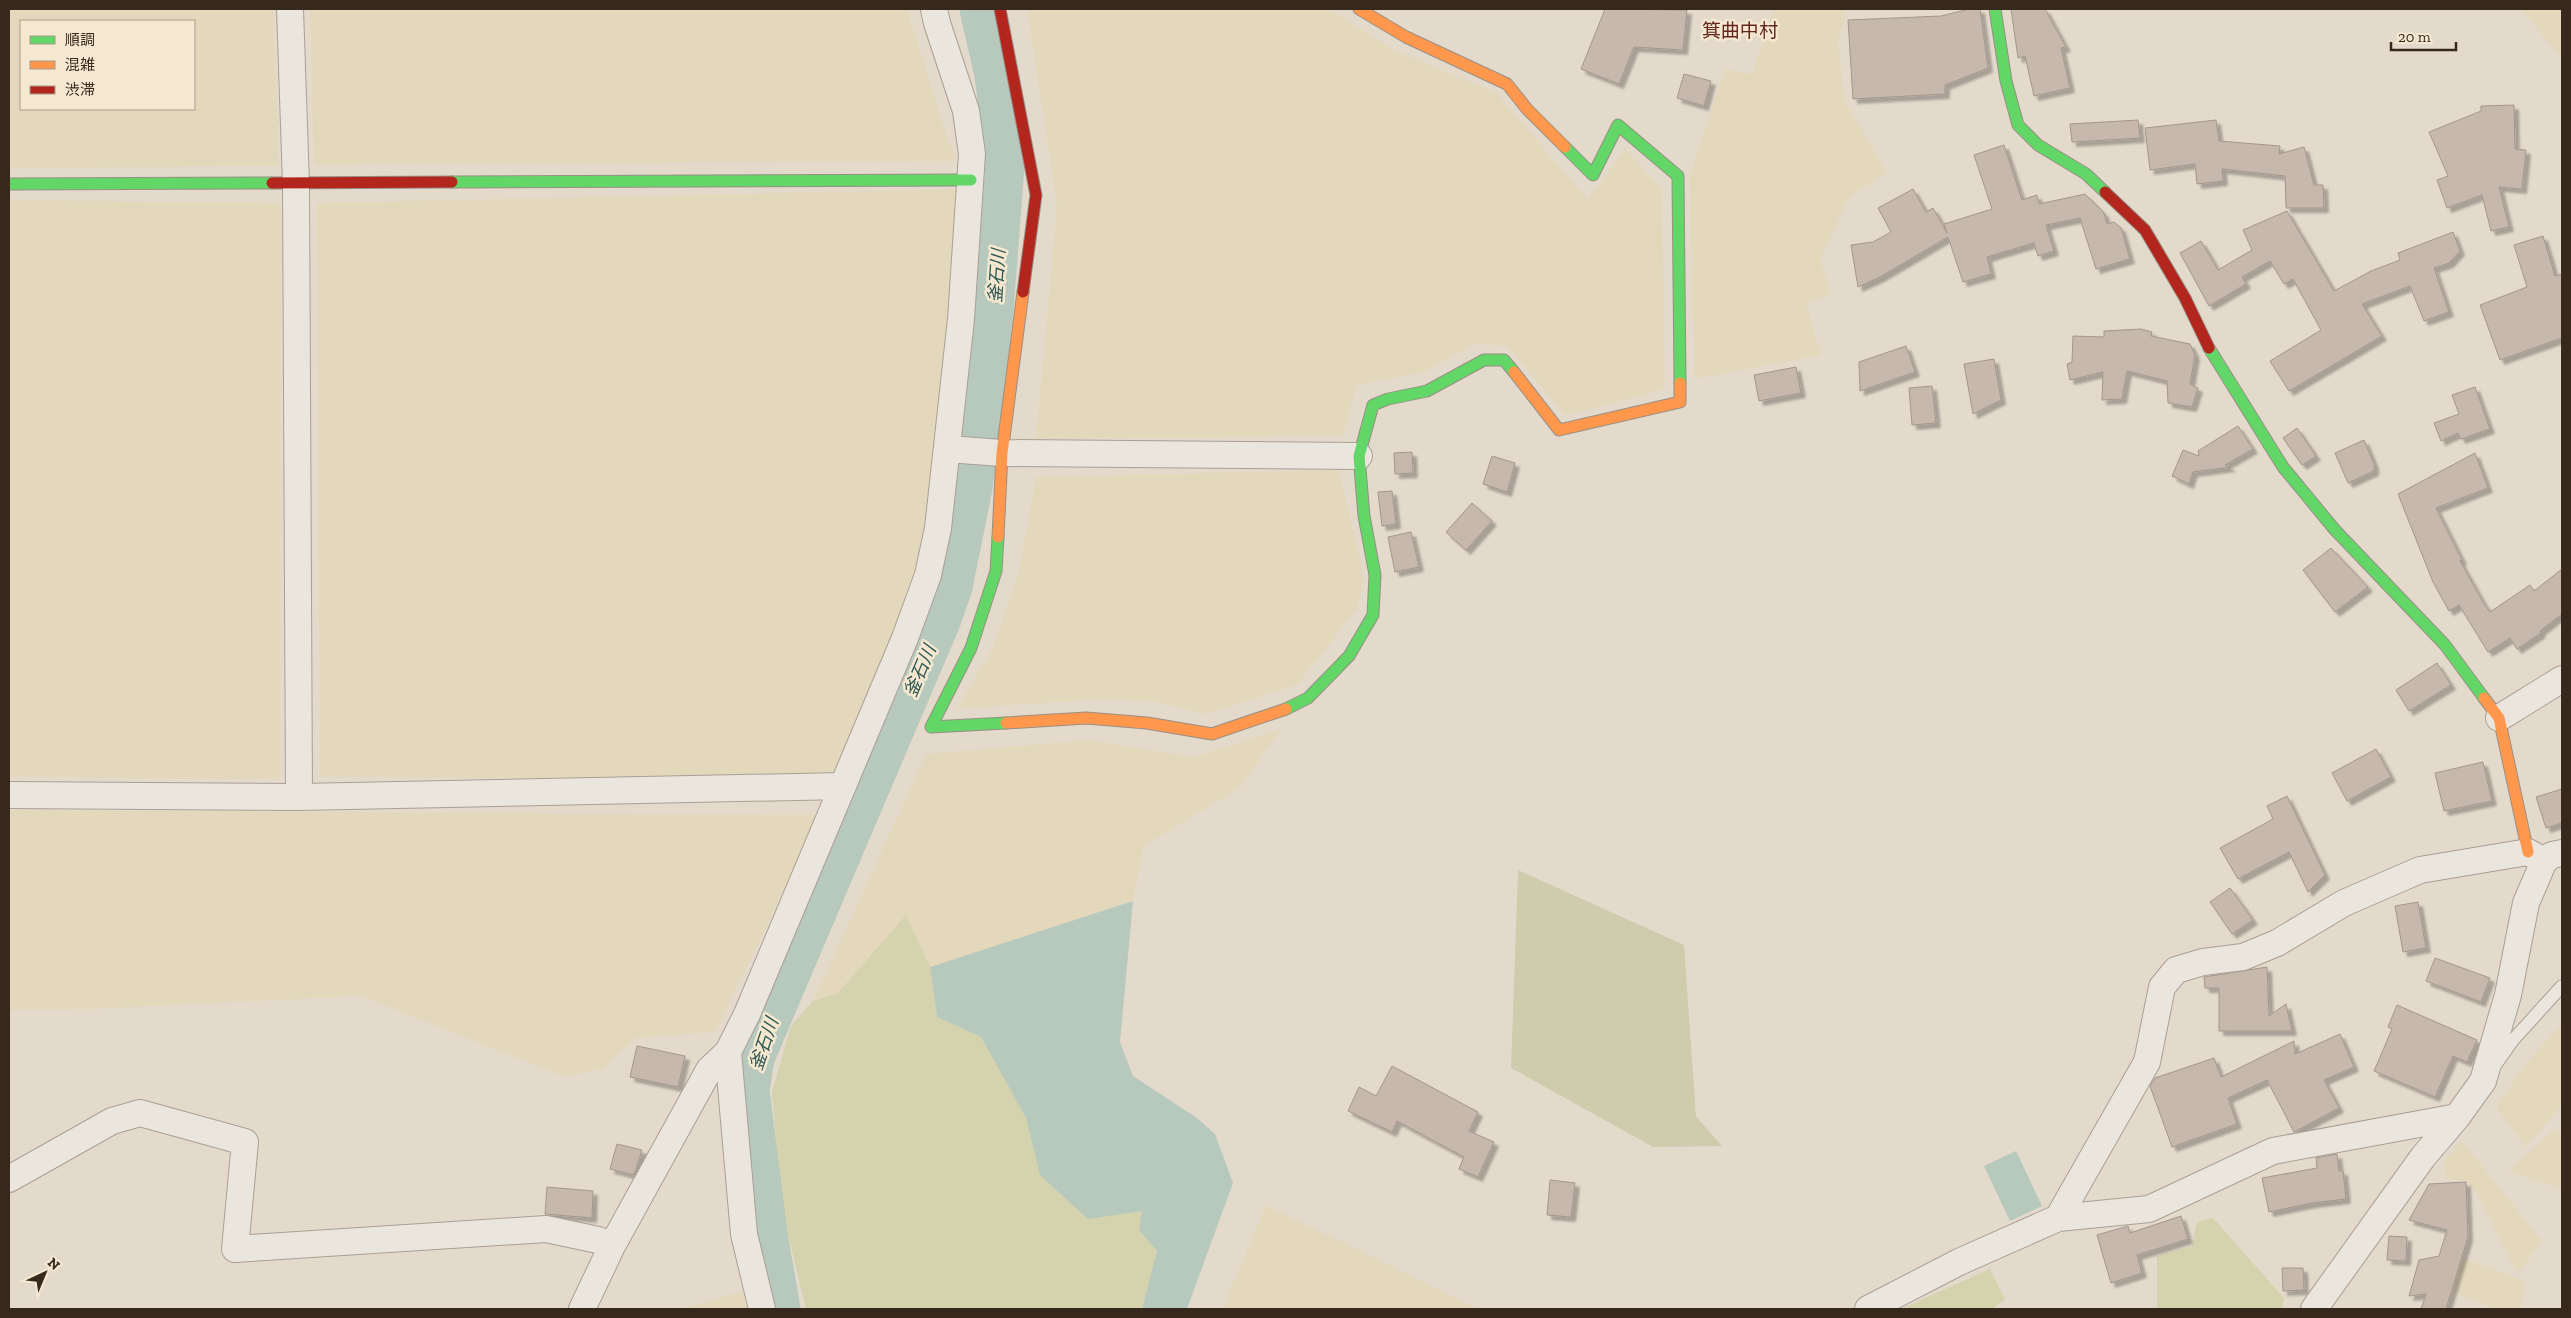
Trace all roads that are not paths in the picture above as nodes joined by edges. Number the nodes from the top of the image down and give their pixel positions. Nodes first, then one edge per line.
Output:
1 (290, 9) edge
2 (934, 9) edge
3 (1000, 9) edge
4 (1359, 9) edge
5 (1995, 9) edge
6 (971, 180) junction
7 (9, 184) edge
8 (296, 184) junction
9 (954, 450) junction
10 (998, 452) junction
11 (1358, 456) junction
12 (2562, 678) edge
13 (2499, 718) junction
14 (843, 786) junction
15 (9, 795) edge
16 (299, 797) junction
17 (2545, 855) edge
18 (2562, 986) edge
19 (728, 1052) junction
20 (2483, 1081) junction
21 (2457, 1117) junction
22 (9, 1178) edge
23 (2058, 1218) junction
24 (612, 1246) junction
25 (582, 1309) edge
26 (762, 1309) edge
27 (1868, 1309) edge
28 (2314, 1309) edge

1 - 8 street
2 - 6 street
3 - 10 street
4 - 11 street
5 - 13 street
6 - 8 street
6 - 9 street
7 - 8 street
8 - 16 street
9 - 10 street
9 - 14 street
10 - 11 street
10 - 11 street
12 - 13 street
13 - 17 street
14 - 16 street
14 - 19 street
15 - 16 street
17 - 20 street
17 - 23 street
18 - 20 lane
19 - 24 street
19 - 26 street
20 - 21 street
21 - 23 street
21 - 28 street
22 - 24 street
23 - 27 street
24 - 25 street

